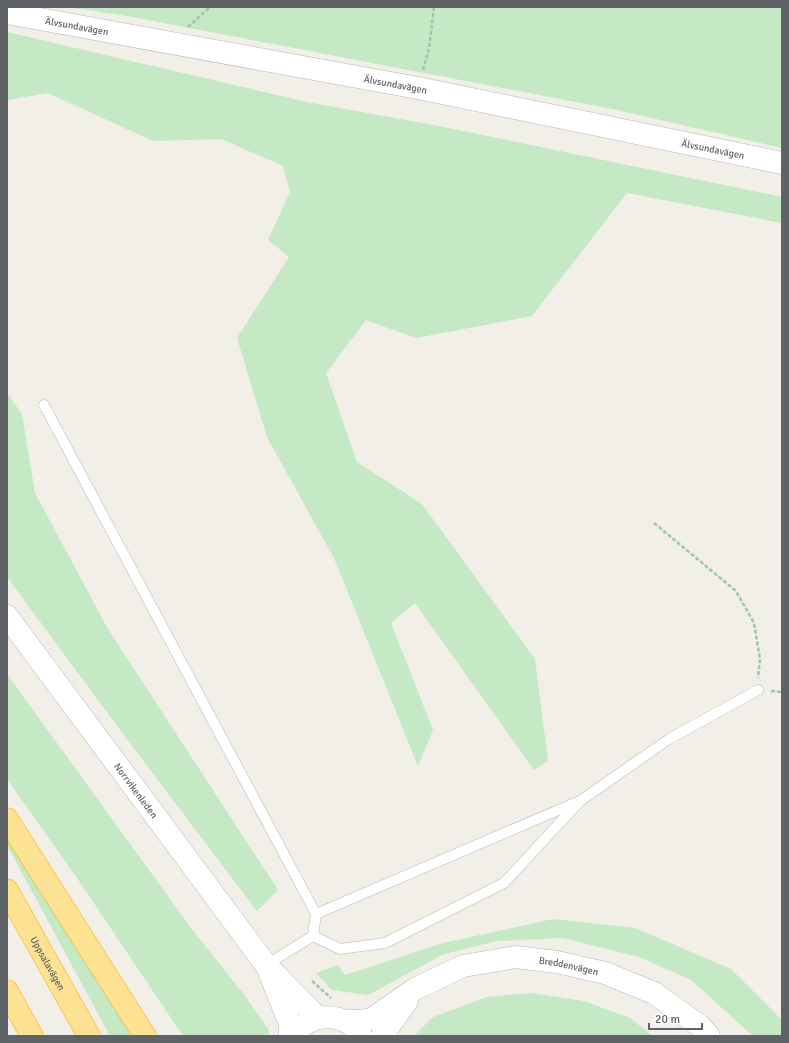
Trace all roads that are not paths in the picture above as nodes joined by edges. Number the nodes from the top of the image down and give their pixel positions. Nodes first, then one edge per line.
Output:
1 (7, 13) edge
2 (782, 163) edge
3 (44, 405) dead end
4 (7, 616) edge
5 (758, 690) road end
6 (580, 800) junction
7 (7, 819) edge
8 (7, 890) edge
9 (316, 914) junction
10 (313, 936) junction
11 (266, 966) junction
12 (415, 989) junction
13 (7, 992) edge
14 (318, 1018) junction
15 (346, 1021) junction
16 (32, 1036) edge
17 (89, 1036) edge
18 (145, 1036) edge
19 (290, 1036) edge
20 (294, 1036) edge
21 (361, 1036) edge
22 (382, 1036) edge
23 (709, 1036) edge

1 - 2 street, Älvsundavägen
3 - 9 lane
4 - 11 street, Norrvikenleden
5 - 6 lane
6 - 9 lane
6 - 10 lane
7 - 18 highway
8 - 17 highway, Uppsalavägen
9 - 10 lane
10 - 11 lane
11 - 14 street, Norrvikenleden
11 - 19 street, Norrvikenleden
12 - 15 street, Breddenvägen
12 - 22 street, Breddenvägen
12 - 23 street, Breddenvägen
13 - 16 highway
14 - 15 street, Breddenvägen
14 - 20 street
15 - 21 street

